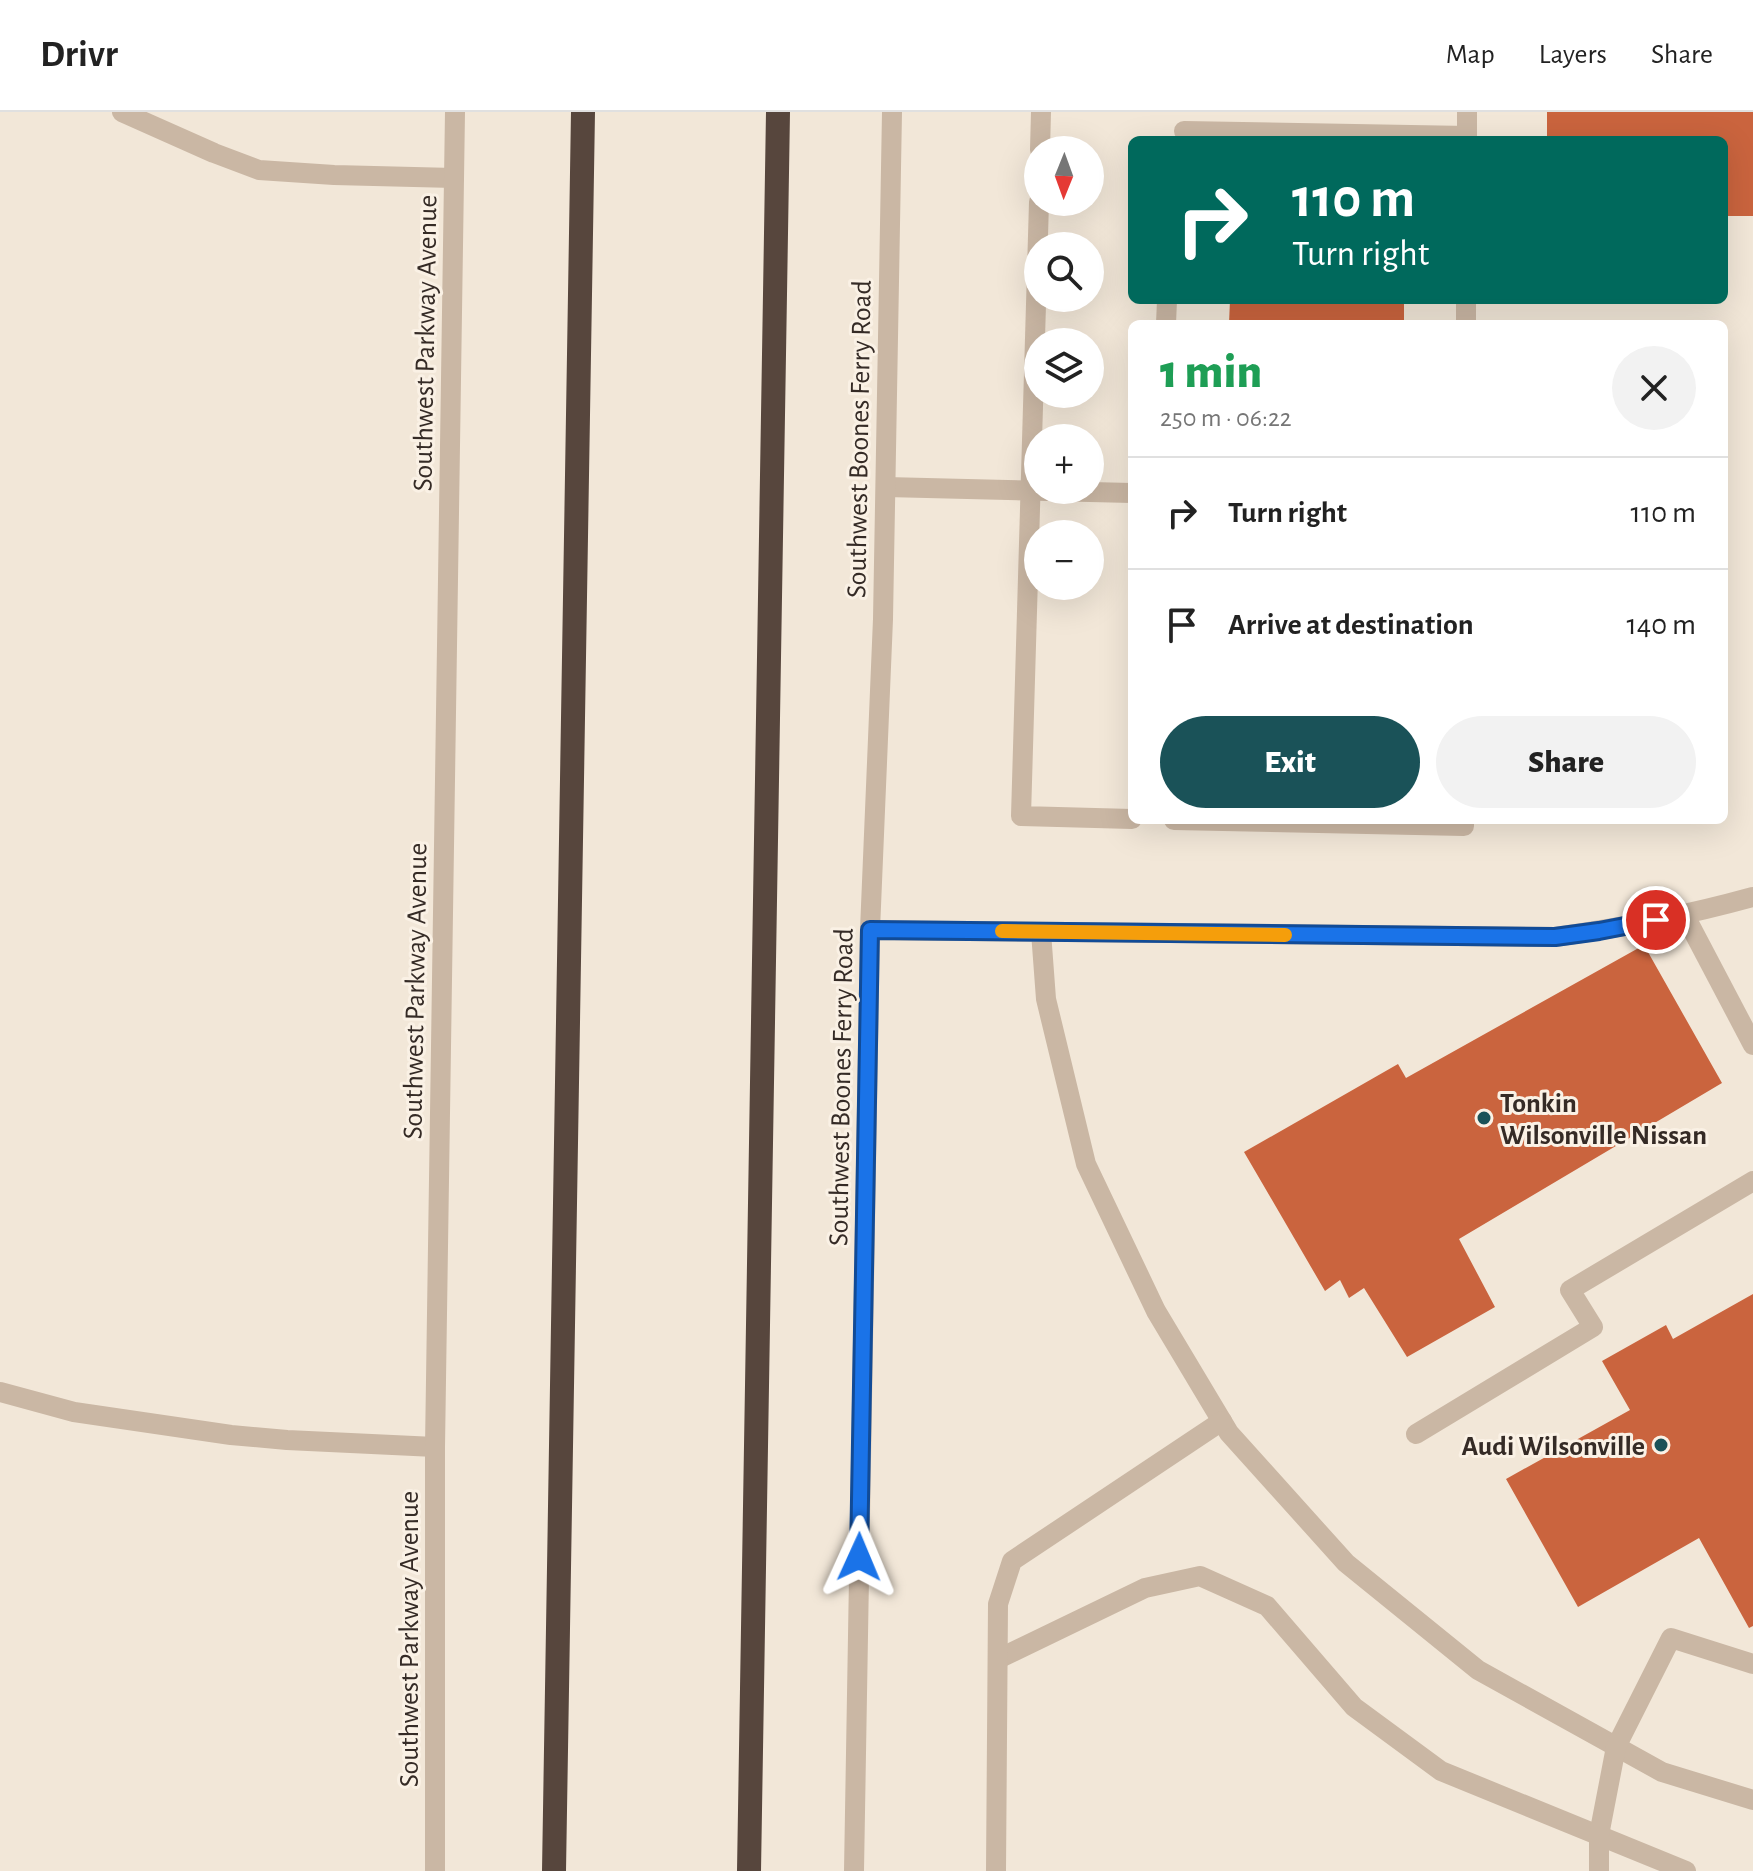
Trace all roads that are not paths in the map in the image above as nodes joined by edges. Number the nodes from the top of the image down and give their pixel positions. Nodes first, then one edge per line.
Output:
1 (122, 112) edge
2 (455, 112) edge
3 (583, 112) edge
4 (778, 112) edge
5 (892, 112) edge
6 (1041, 112) edge
7 (1467, 112) edge
8 (1184, 128) edge
9 (1040, 136) edge
10 (1410, 136) edge
11 (1467, 136) edge
12 (454, 178) junction
13 (1039, 216) edge
14 (1033, 424) edge
15 (886, 487) junction
16 (1024, 491) edge
17 (1104, 492) edge
18 (1128, 493) edge
19 (1031, 504) edge
20 (1128, 819) edge
21 (1367, 824) edge
22 (1464, 824) edge
23 (1753, 897) edge
24 (1684, 914) junction
25 (870, 930) junction
26 (1041, 932) junction
27 (1753, 1045) edge
28 (1753, 1181) edge
29 (0, 1392) edge
30 (1222, 1421) junction
31 (1416, 1434) dead end
32 (435, 1447) junction
33 (998, 1659) junction
34 (1753, 1664) edge
35 (1616, 1747) junction
36 (1753, 1800) edge
37 (1599, 1835) junction
38 (435, 1871) edge
39 (554, 1871) edge
40 (749, 1871) edge
41 (854, 1871) edge
42 (996, 1871) edge
43 (1599, 1871) edge
44 (1686, 1871) edge

1 - 12 street
2 - 12 street, Southwest Parkway Avenue
3 - 39 highway
4 - 40 highway
5 - 15 street, Southwest Boones Ferry Road
6 - 9 street
7 - 11 street
8 - 10 street
12 - 32 street, Southwest Parkway Avenue
13 - 14 street
15 - 16 street
15 - 25 street, Southwest Boones Ferry Road
17 - 18 street
19 - 20 street
21 - 22 street
23 - 24 street
24 - 26 street
24 - 27 street
25 - 26 street
25 - 41 street, Southwest Boones Ferry Road
26 - 30 street
28 - 31 street
29 - 32 street
30 - 33 street
30 - 35 street
32 - 38 street, Southwest Parkway Avenue
33 - 37 street
33 - 42 street
34 - 35 street
35 - 36 street
35 - 37 street
37 - 43 street
37 - 44 street

